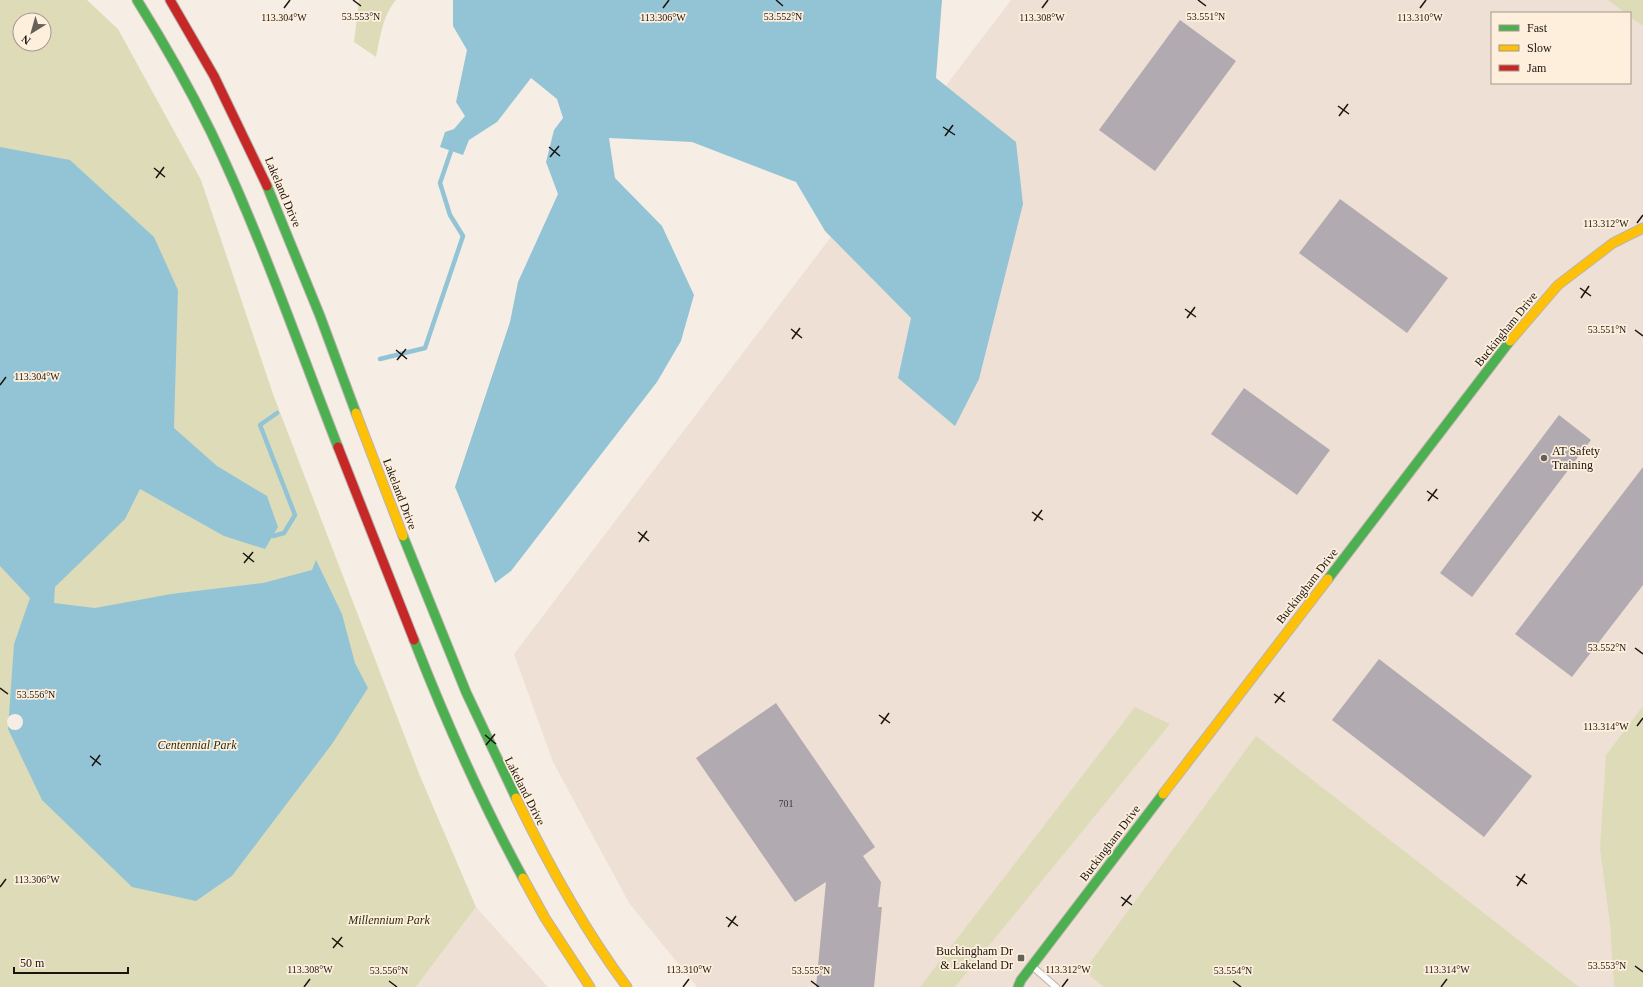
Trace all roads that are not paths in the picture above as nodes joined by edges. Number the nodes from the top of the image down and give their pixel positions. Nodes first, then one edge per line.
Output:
1 (137, 0) edge
2 (170, 0) edge
3 (1643, 228) edge
4 (1032, 966) junction
5 (1019, 983) edge
6 (590, 987) edge
7 (627, 987) edge
8 (1056, 987) edge

1 - 6 main road
2 - 7 main road, Lakeland Drive
3 - 4 main road, Buckingham Drive
4 - 5 main road, Buckingham Drive
4 - 8 lane

